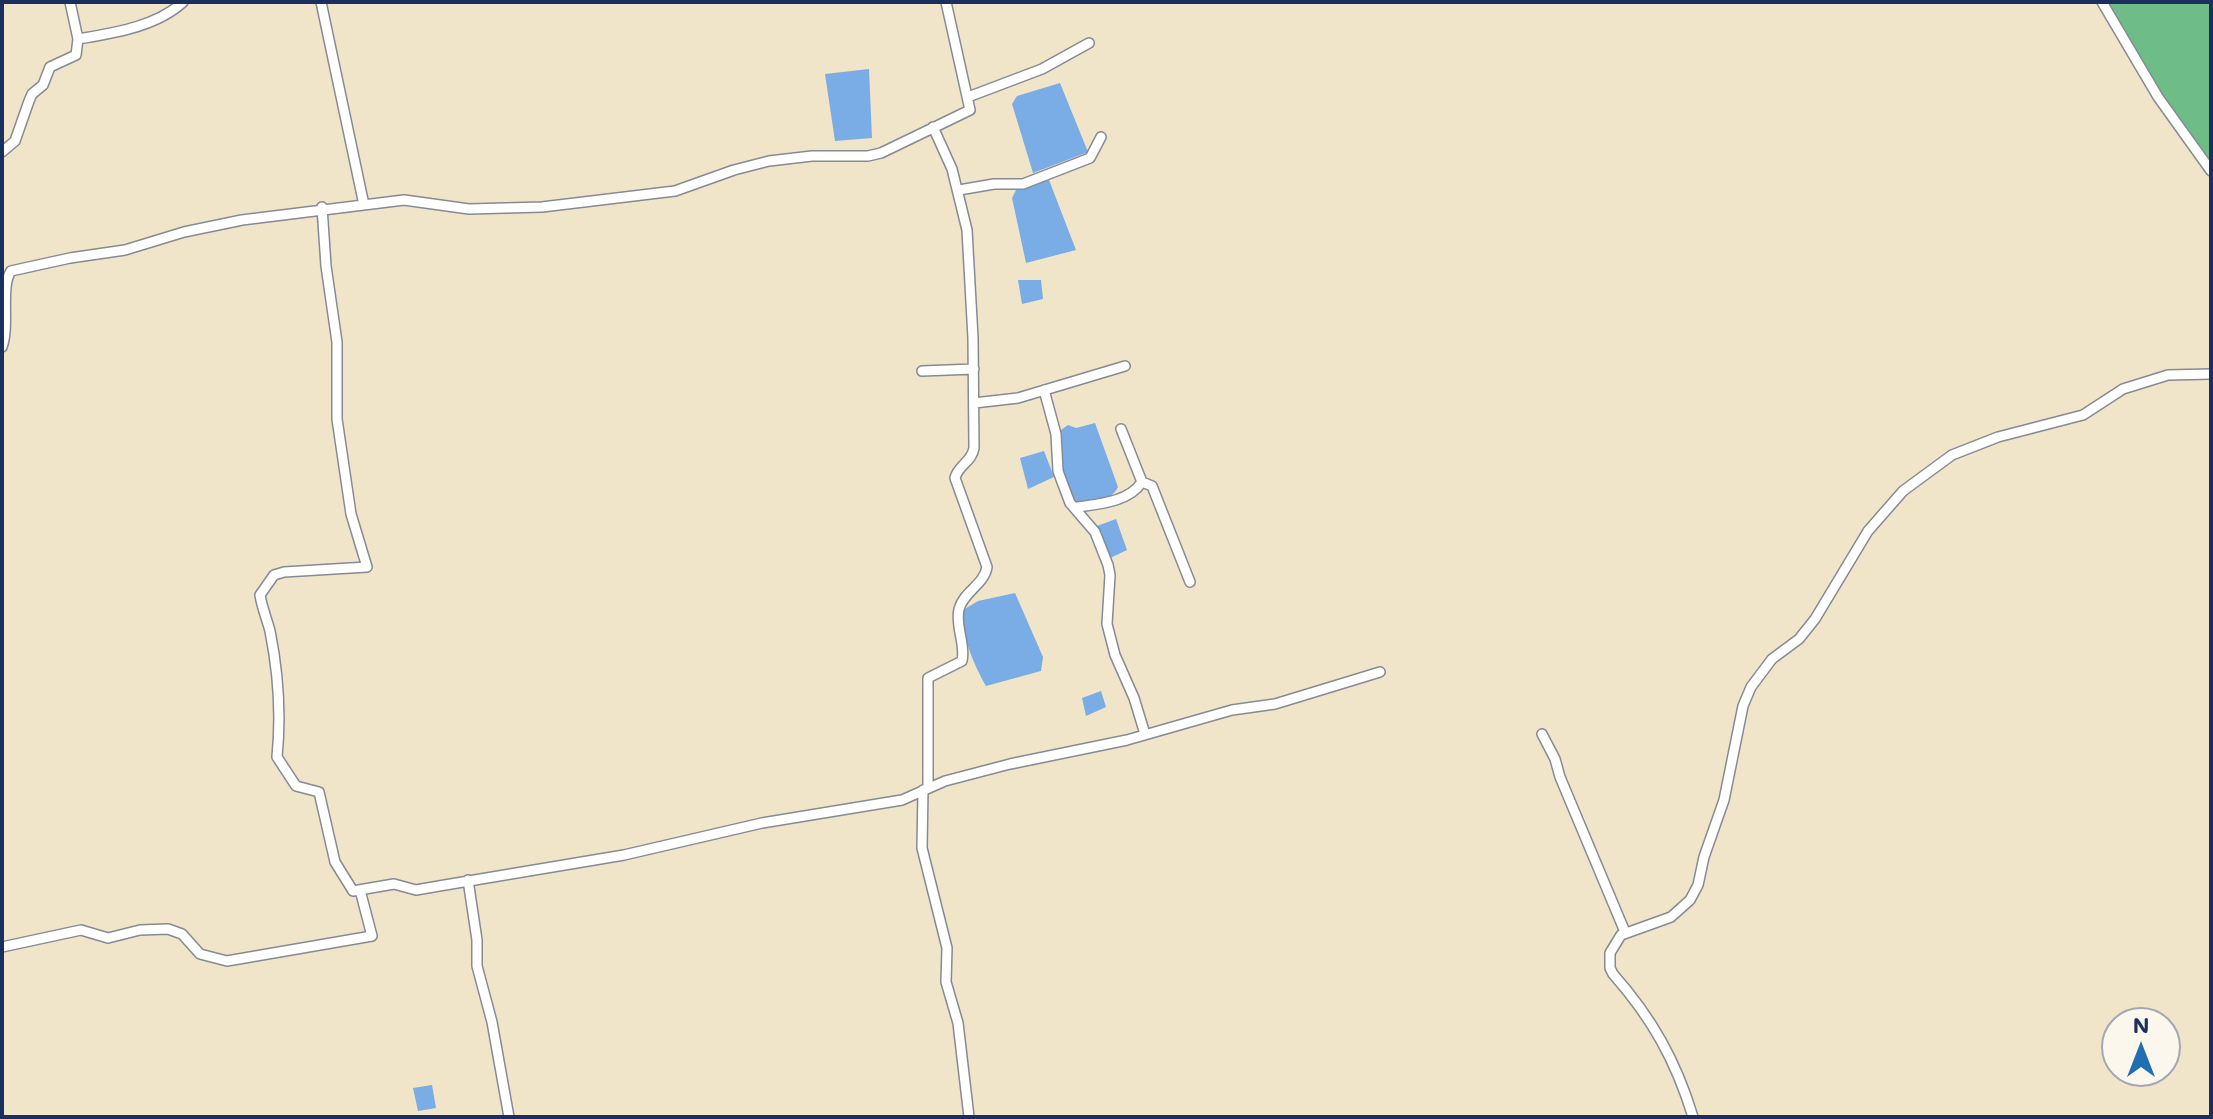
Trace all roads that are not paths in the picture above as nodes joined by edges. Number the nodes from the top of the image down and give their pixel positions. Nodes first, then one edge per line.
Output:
1 (70, 2) edge
2 (183, 2) edge
3 (321, 2) edge
4 (946, 2) edge
5 (2102, 2) edge
6 (78, 39) junction
7 (1089, 43) dead end
8 (968, 97) junction
9 (933, 127) junction
10 (1101, 137) dead end
11 (2, 152) edge
12 (2211, 171) edge
13 (959, 190) junction
14 (364, 205) junction
15 (322, 209) junction
16 (2, 347) edge
17 (1125, 366) dead end
18 (974, 369) junction
19 (922, 371) dead end
20 (2211, 374) edge
21 (1044, 390) junction
22 (974, 403) junction
23 (1121, 429) dead end
24 (1142, 482) junction
25 (1077, 507) junction
26 (1190, 582) dead end
27 (1380, 672) dead end
28 (1145, 734) junction
29 (1542, 734) dead end
30 (926, 788) junction
31 (468, 880) junction
32 (360, 890) junction
33 (1625, 932) junction
34 (2, 947) edge
35 (509, 1117) edge
36 (969, 1117) edge
37 (1693, 1117) edge

1 - 6 street
2 - 6 street
3 - 14 street
4 - 8 street
5 - 12 street
6 - 11 street
7 - 8 street
8 - 9 street
9 - 13 street
9 - 14 street
10 - 13 street
13 - 18 street
14 - 15 street
15 - 16 street
15 - 32 street
17 - 21 street
18 - 19 street
18 - 22 street
20 - 33 street
21 - 22 street
21 - 25 street
22 - 30 street
23 - 24 street
24 - 25 street
24 - 26 street
25 - 28 street
27 - 28 street
28 - 30 street
29 - 33 street
30 - 31 street
30 - 36 street
31 - 32 street
31 - 35 street
32 - 34 street
33 - 37 street

